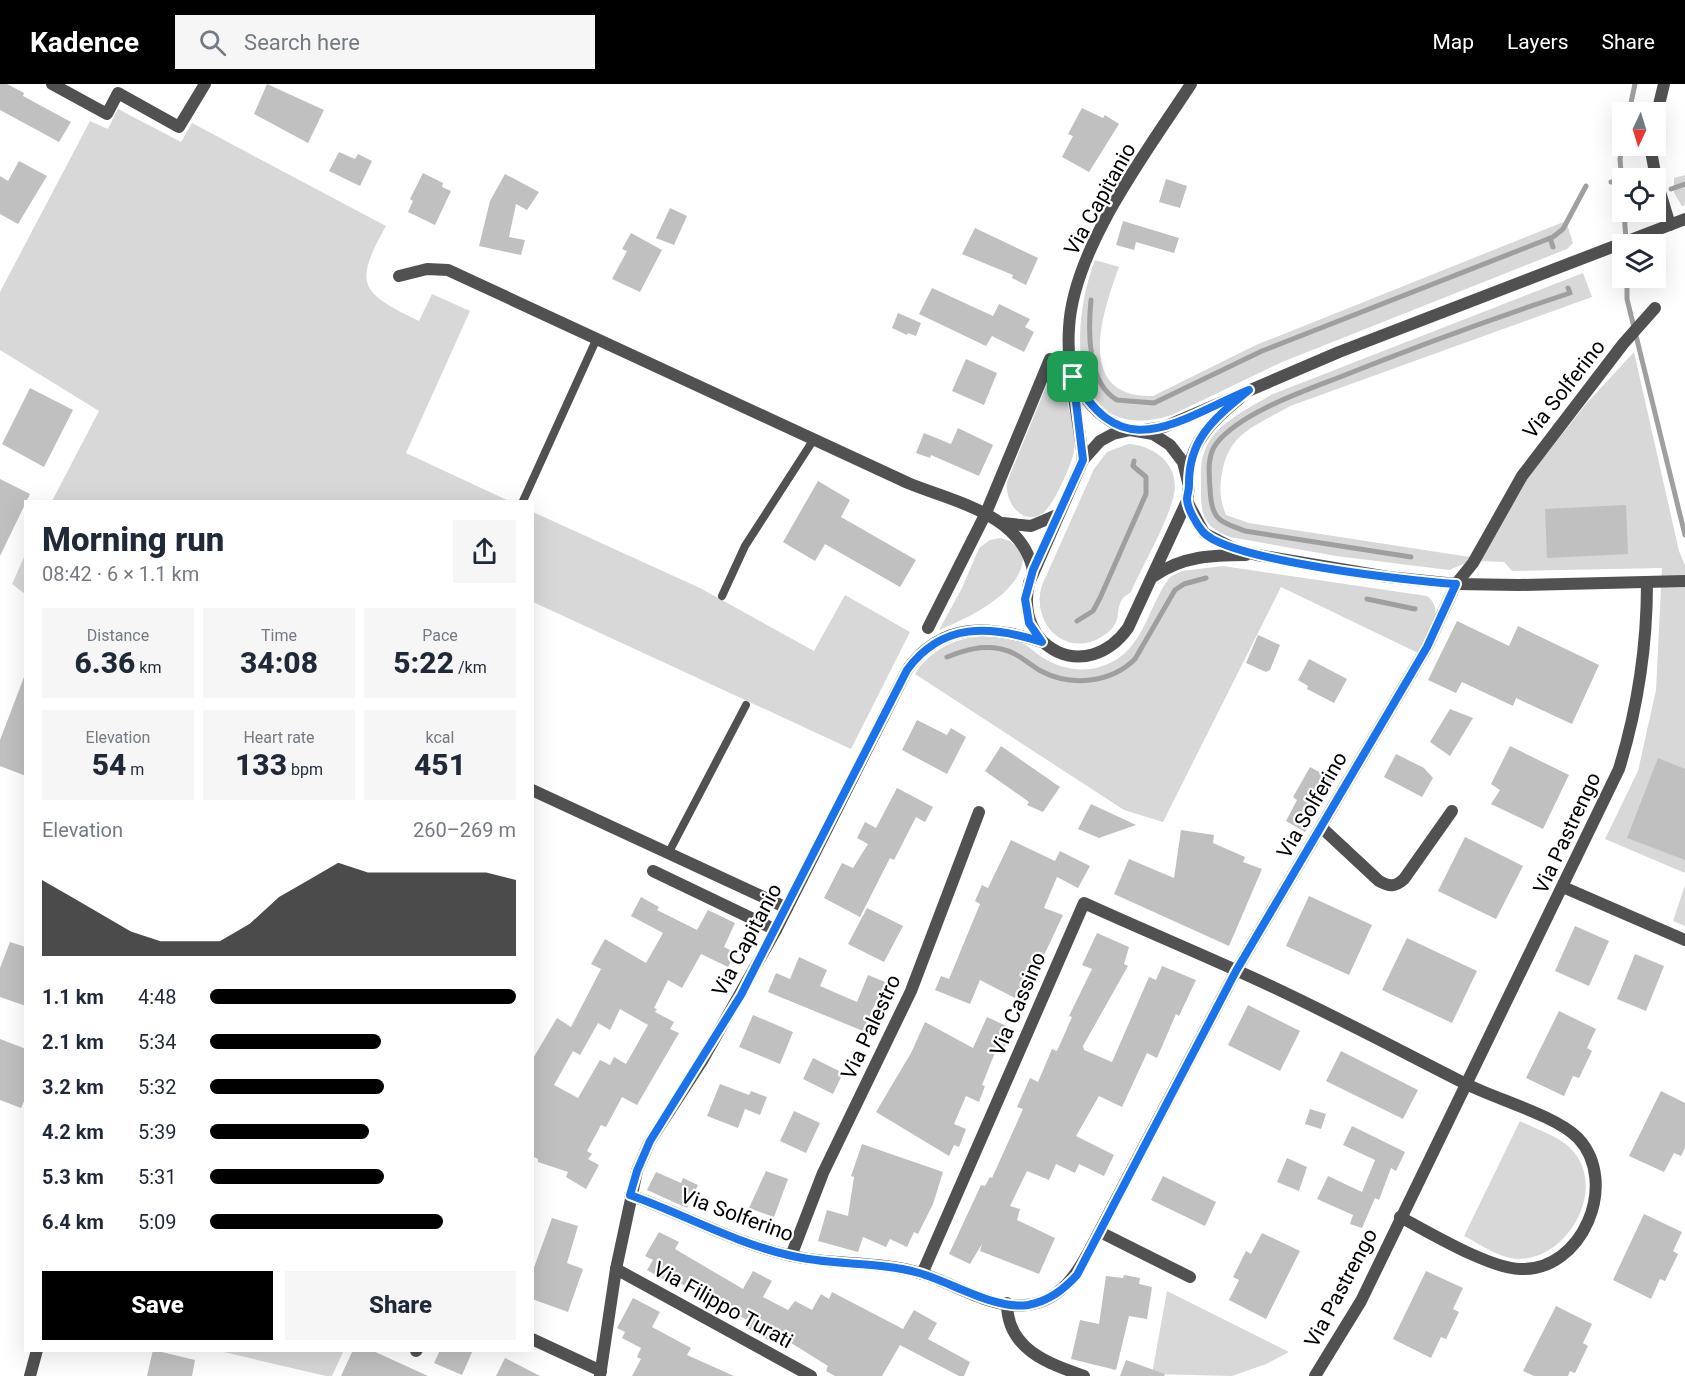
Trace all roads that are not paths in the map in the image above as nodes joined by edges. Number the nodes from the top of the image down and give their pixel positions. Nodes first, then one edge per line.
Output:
1 (52, 84) edge
2 (205, 84) edge
3 (1191, 84) edge
4 (1664, 84) edge
5 (1660, 102) edge
6 (1666, 212) edge
7 (1685, 219) edge
8 (1670, 225) junction
9 (399, 276) dead end
10 (1655, 308) dead end
11 (597, 338) junction
12 (1050, 359) dead end
13 (1073, 377) junction
14 (1249, 390) junction
15 (1135, 431) junction
16 (814, 439) junction
17 (1083, 460) junction
18 (1188, 476) junction
19 (523, 500) edge
20 (1187, 501) junction
21 (986, 513) junction
22 (1057, 515) junction
23 (1001, 523) junction
24 (1257, 555) junction
25 (1033, 570) junction
26 (1152, 578) junction
27 (1685, 581) edge
28 (1647, 583) junction
29 (1456, 584) junction
30 (722, 596) dead end
31 (928, 628) dead end
32 (1042, 642) junction
33 (746, 705) dead end
34 (534, 791) edge
35 (1452, 811) dead end
36 (979, 812) dead end
37 (1321, 827) junction
38 (669, 852) junction
39 (653, 871) dead end
40 (1563, 887) junction
41 (787, 908) junction
42 (776, 930) junction
43 (1685, 940) edge
44 (1236, 971) junction
45 (1467, 1084) junction
46 (630, 1195) junction
47 (1400, 1217) junction
48 (1100, 1232) junction
49 (791, 1256) junction
50 (616, 1269) junction
51 (922, 1274) junction
52 (1190, 1277) dead end
53 (1007, 1303) junction
54 (534, 1340) edge
55 (36, 1352) edge
56 (601, 1373) edge
57 (30, 1376) edge
58 (811, 1376) edge
59 (1084, 1376) edge
60 (1315, 1376) edge

1 - 2 street
3 - 13 street, Via Capitanio
4 - 5 street
6 - 8 street
7 - 8 street
8 - 14 street
9 - 11 street
10 - 29 street, Via Solferino
11 - 16 street
11 - 19 lane
12 - 21 street
13 - 15 street, Via Capitanio
13 - 17 street, Via Capitanio
14 - 15 street
14 - 18 street
15 - 17 street
15 - 18 street, Via Capitanio
16 - 21 street
16 - 30 lane
17 - 22 street
18 - 20 street
20 - 24 street
20 - 26 street, Via Capitanio
21 - 23 street
21 - 31 street
22 - 23 street
22 - 25 street
23 - 25 street
24 - 26 street
24 - 29 street
25 - 32 street
26 - 32 street, Via Capitanio
27 - 28 street
28 - 29 street
28 - 40 street, Via Pastrengo
29 - 37 street, Via Solferino
32 - 41 street, Via Capitanio
33 - 38 lane
34 - 38 street
35 - 37 street
36 - 49 street, Via Palestro
37 - 44 street, Via Solferino
38 - 41 street
39 - 42 street
40 - 43 street
40 - 45 street, Via Pastrengo
41 - 42 street, Via Capitanio
42 - 46 street, Via Capitanio
44 - 45 street, Via Pastrengo
44 - 48 street, Via Solferino
44 - 51 street, Via Cassino
45 - 47 street, Via Pastrengo
45 - 47 street, Via Pastrengo
46 - 49 street, Via Solferino
46 - 50 street, Via Capitanio
47 - 60 street, Via Pastrengo
48 - 52 street
48 - 53 street, Via Solferino
49 - 51 street, Via Solferino
50 - 56 street, Via Capitanio
50 - 58 street, Via Filippo Turati
51 - 53 street, Via Solferino
53 - 59 street
54 - 56 street
55 - 57 street

